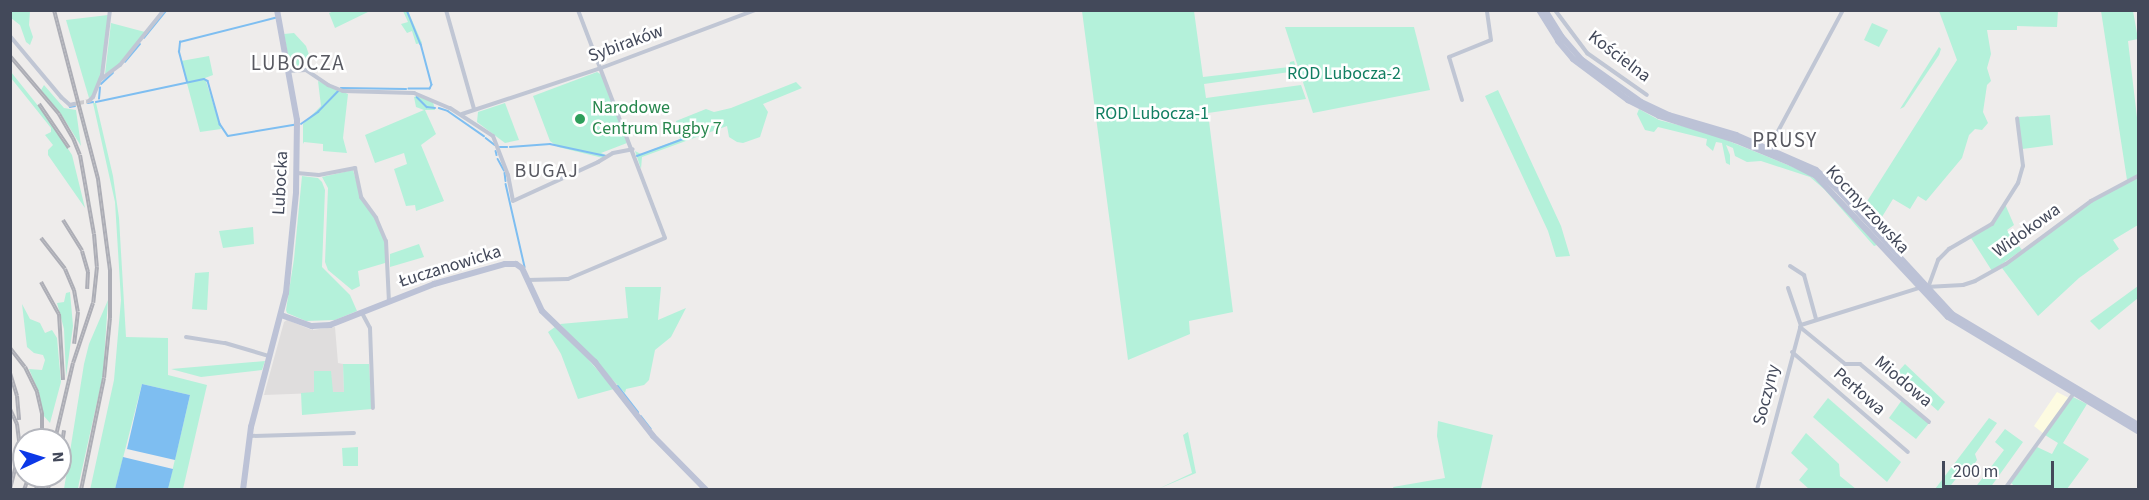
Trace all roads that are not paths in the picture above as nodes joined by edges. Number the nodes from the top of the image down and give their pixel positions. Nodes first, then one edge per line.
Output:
1 (110, 10) edge
2 (164, 10) edge
3 (277, 10) edge
4 (446, 10) edge
5 (578, 10) edge
6 (755, 10) edge
7 (1487, 10) edge
8 (1539, 10) edge
9 (1545, 10) edge
10 (1555, 10) edge
11 (1843, 10) edge
12 (10, 36) edge
13 (601, 68) junction
14 (288, 71) junction
15 (100, 80) junction
16 (1647, 95) dead end
17 (1462, 100) dead end
18 (88, 101) dead end
19 (74, 104) dead end
20 (474, 109) junction
21 (461, 115) junction
22 (2017, 118) dead end
23 (1769, 148) junction
24 (633, 149) junction
25 (297, 173) junction
26 (2139, 176) edge
27 (1790, 266) dead end
28 (527, 280) junction
29 (1924, 287) junction
30 (1788, 288) dead end
31 (389, 302) junction
32 (362, 313) junction
33 (281, 315) junction
34 (1816, 319) junction
35 (1800, 326) junction
36 (186, 337) dead end
37 (1792, 352) junction
38 (270, 357) junction
39 (2074, 393) junction
40 (373, 408) dead end
41 (1929, 422) dead end
42 (2139, 425) edge
43 (2139, 431) edge
44 (354, 433) dead end
45 (250, 436) junction
46 (1908, 452) dead end
47 (243, 489) edge
48 (706, 489) edge
49 (1757, 489) edge
50 (2004, 489) edge

1 - 15 street
2 - 15 street
3 - 14 main road, Lubocka
4 - 20 street
5 - 13 street
6 - 13 street, Sybiraków
7 - 17 street
8 - 29 main road, Kocmyrzowska
9 - 23 main road, Kocmyrzowska
10 - 16 street, Kościelna
11 - 23 street
12 - 19 street
13 - 20 street, Sybiraków
13 - 24 street
14 - 21 street
14 - 25 main road, Lubocka
15 - 18 street
20 - 21 street, Sybiraków
21 - 24 street
22 - 29 street
23 - 29 main road, Kocmyrzowska
24 - 28 street
25 - 31 street
25 - 33 main road, Lubocka
26 - 29 street, Widokowa
27 - 34 street
28 - 31 main road, Łuczanowicka
28 - 48 main road, Łuczanowicka
29 - 34 street
29 - 39 main road, Kocmyrzowska
29 - 42 main road, Kocmyrzowska
30 - 35 street
31 - 32 main road, Łuczanowicka
32 - 33 main road, Łuczanowicka
32 - 40 street
33 - 38 main road, Lubocka
34 - 35 street
35 - 37 street, Soczyny
35 - 41 street, Miodowa
36 - 38 street
37 - 46 street, Perłowa
37 - 49 street, Soczyny
38 - 45 main road, Lubocka
39 - 43 main road, Kocmyrzowska
39 - 50 street
44 - 45 street
45 - 47 main road, Lubocka

